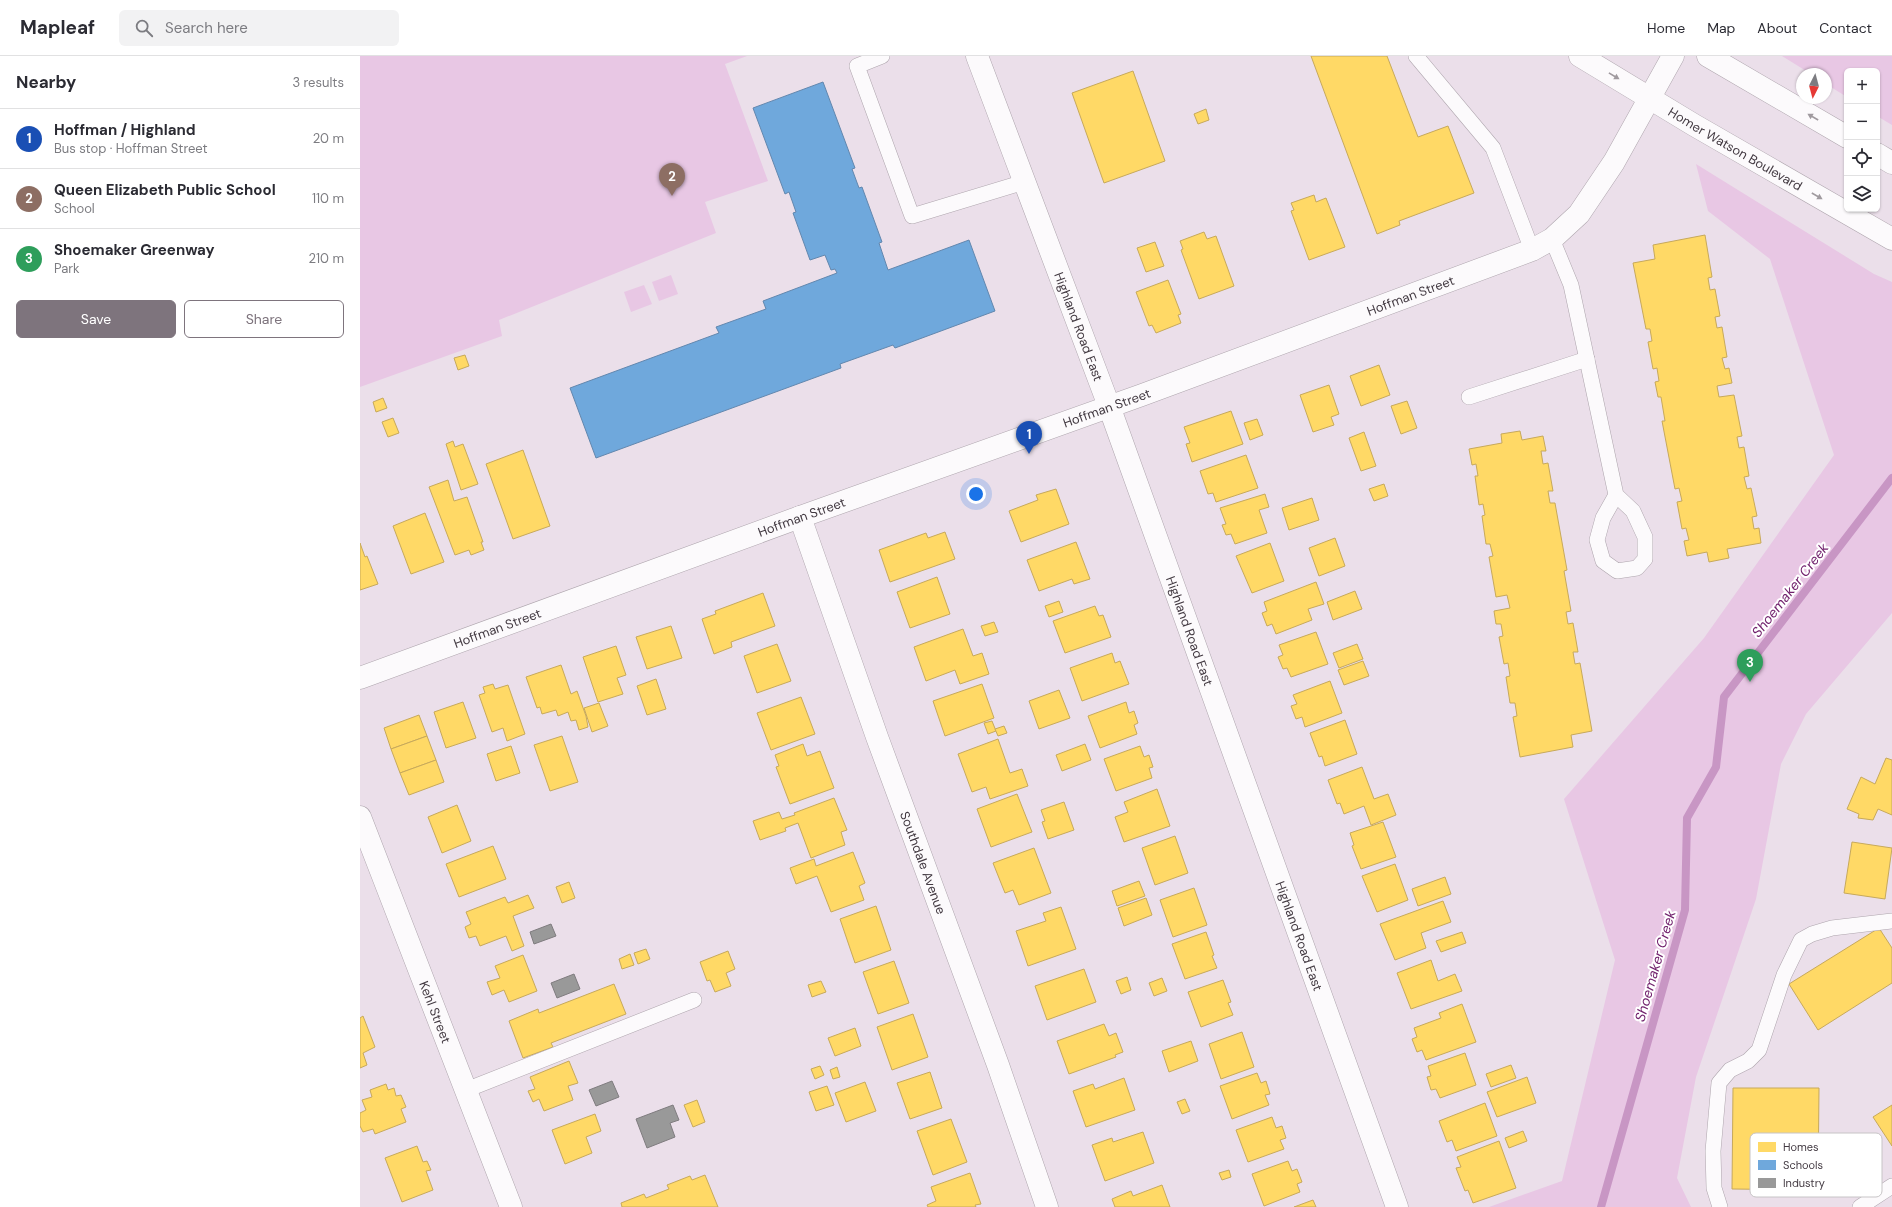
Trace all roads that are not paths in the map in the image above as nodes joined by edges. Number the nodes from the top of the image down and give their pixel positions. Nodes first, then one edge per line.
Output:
1 (882, 56) edge
2 (977, 56) edge
3 (1416, 56) edge
4 (1580, 56) edge
5 (1673, 56) edge
6 (1708, 56) edge
7 (1650, 98) junction
8 (1844, 135) edge
9 (1880, 156) edge
10 (1892, 163) edge
11 (1024, 182) junction
12 (1552, 239) junction
13 (1892, 239) edge
14 (1532, 250) junction
15 (1587, 359) junction
16 (1469, 397) dead end
17 (1109, 406) junction
18 (1616, 495) junction
19 (800, 518) junction
20 (360, 678) edge
21 (360, 817) edge
22 (1892, 921) edge
23 (694, 1000) dead end
24 (466, 1090) junction
25 (1892, 1186) edge
26 (1882, 1193) edge
27 (1875, 1197) edge
28 (511, 1207) edge
29 (1047, 1207) edge
30 (1397, 1207) edge
31 (1720, 1207) edge
32 (1860, 1207) edge

1 - 11 lane
2 - 11 street, Highland Road East
3 - 14 lane
4 -> 7 street, Homer Watson Boulevard
5 - 7 street, Hoffman Street
8 -> 6 street
7 - 12 street, Hoffman Street
7 -> 13 street, Homer Watson Boulevard
9 - 10 street
11 - 17 street, Highland Road East
12 - 14 street, Hoffman Street
12 - 15 lane
14 - 17 street, Hoffman Street
15 - 16 lane
15 - 18 lane
17 - 19 street, Hoffman Street
17 - 30 street, Highland Road East
18 - 18 lane
19 - 20 street, Hoffman Street
19 - 29 street, Southdale Avenue
21 - 24 street, Kehl Street
22 - 31 lane
23 - 24 lane
24 - 28 street, Kehl Street
25 - 26 lane
27 - 32 lane

